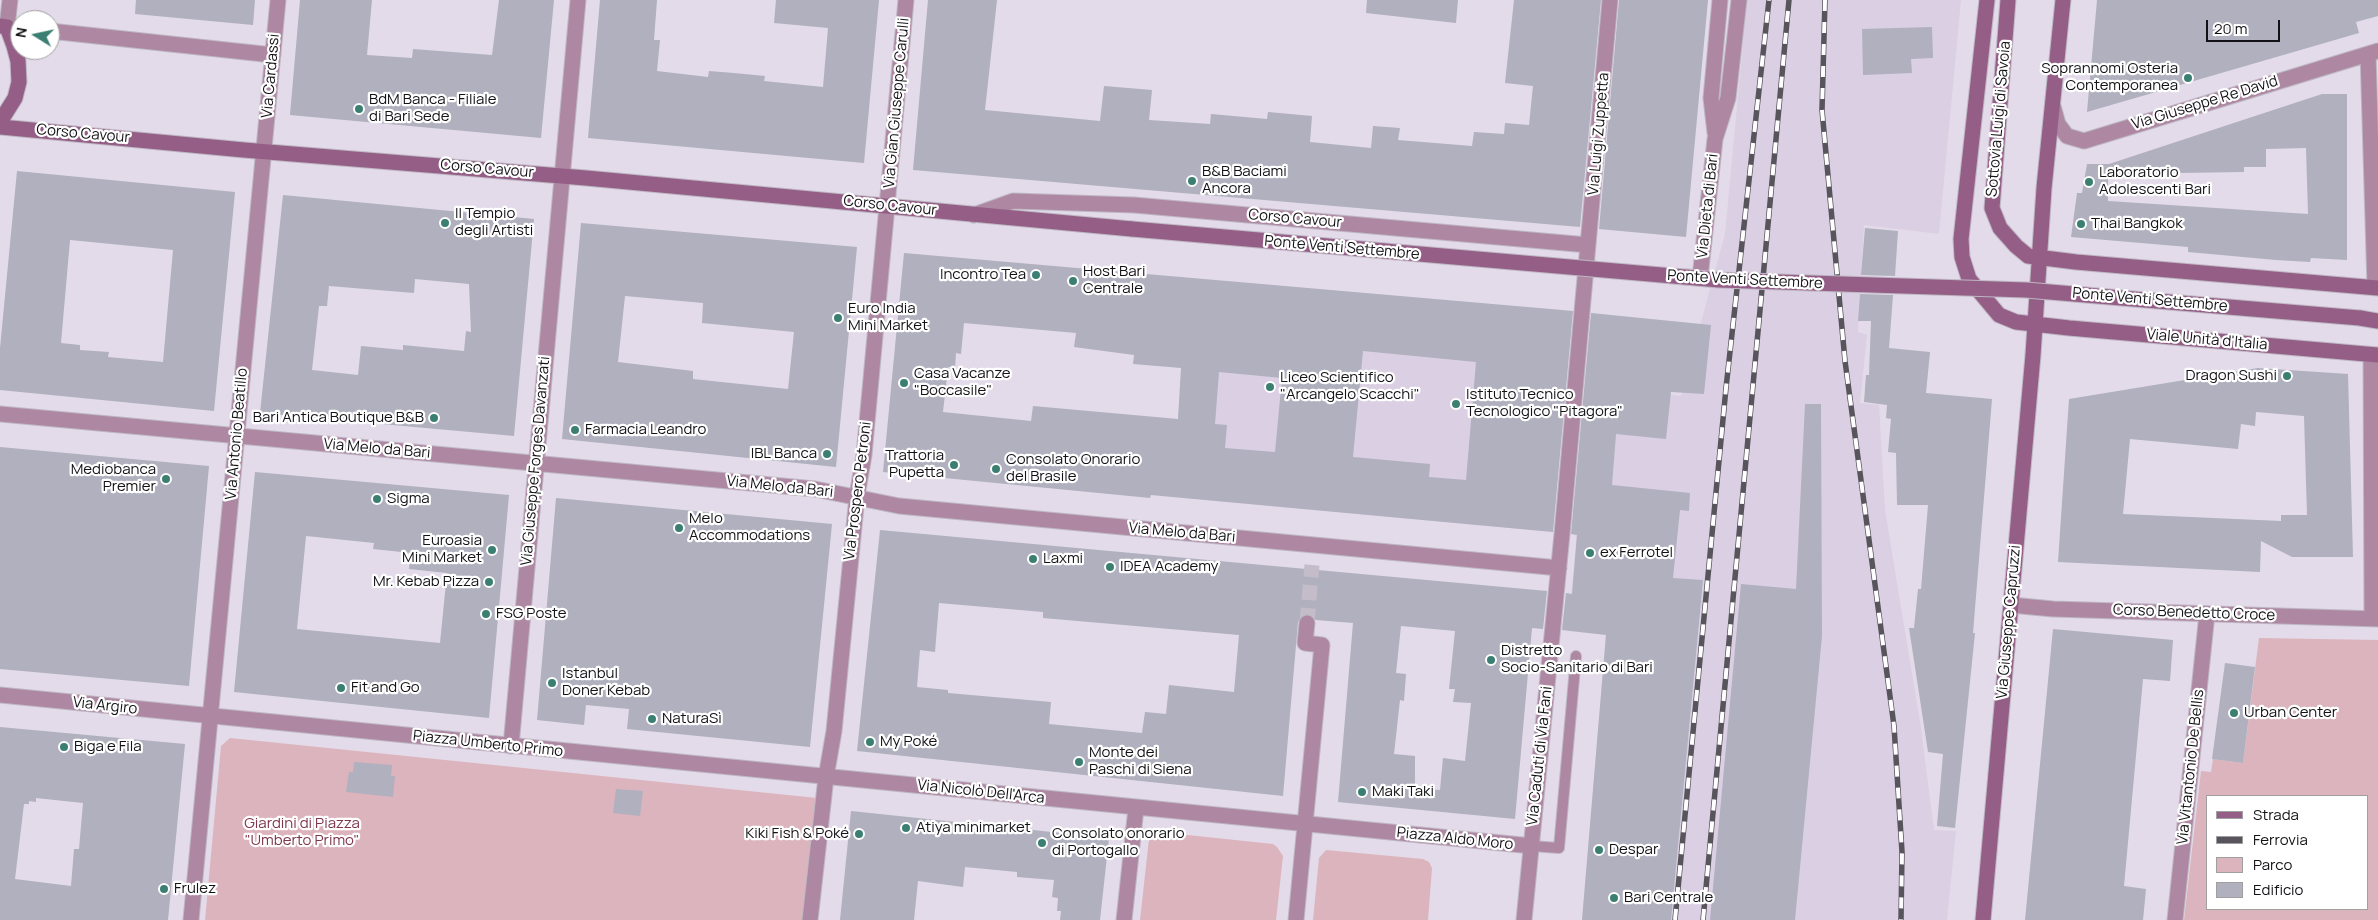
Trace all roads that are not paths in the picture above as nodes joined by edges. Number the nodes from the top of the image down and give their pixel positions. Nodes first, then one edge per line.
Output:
1 (10, 0) edge
2 (278, 0) edge
3 (578, 0) edge
4 (906, 0) edge
5 (1610, 0) edge
6 (1720, 0) edge
7 (1739, 0) edge
8 (1987, 0) edge
9 (2008, 0) edge
10 (2063, 0) edge
11 (9, 27) edge
12 (60, 32) edge
13 (2373, 52) edge
14 (273, 55) junction
15 (2052, 104) junction
16 (0, 122) edge
17 (0, 127) edge
18 (1715, 139) junction
19 (264, 151) junction
20 (561, 176) junction
21 (887, 206) junction
22 (973, 215) junction
23 (1132, 229) joint
24 (1588, 245) junction
25 (2034, 257) junction
26 (1586, 268) junction
27 (2377, 288) edge
28 (2378, 321) edge
29 (2036, 324) junction
30 (2374, 355) edge
31 (0, 414) edge
32 (237, 436) junction
33 (536, 464) junction
34 (857, 496) junction
35 (1559, 568) junction
36 (2011, 605) junction
37 (2207, 614) junction
38 (2375, 618) edge
39 (1307, 623) tunnel mouth
40 (1576, 656) dead end
41 (0, 695) edge
42 (210, 716) junction
43 (511, 746) junction
44 (826, 777) junction
45 (1136, 808) junction
46 (1305, 824) junction
47 (1532, 846) junction
48 (191, 920) edge
49 (810, 920) edge
50 (1124, 920) edge
51 (1296, 920) edge
52 (1524, 920) edge
53 (1983, 920) edge
54 (2175, 920) edge

1 - 11 street
2 - 14 street, Via Cardassi
3 - 20 street, Via Giuseppe Forges Davanzati
4 - 21 street, Via Gian Giuseppe Carulli
5 - 24 street, Via Luigi Zuppetta
6 - 18 street, Via Dieta di Bari
7 - 18 street, Via Dieta di Bari
8 - 29 main road, Sottovia Luigi di Savoia
9 - 25 main road, Sottovia Luigi di Savoia
10 - 15 main road
11 - 16 main road
12 - 14 street
13 - 15 street, Via Giuseppe Re David
13 - 27 street
14 - 19 street, Via Cardassi
15 - 25 main road, Via Giuseppe Capruzzi
17 - 19 main road, Corso Cavour
18 - 26 street, Via Dieta di Bari
19 - 20 main road, Corso Cavour
19 - 32 street, Via Antonio Beatillo
20 - 21 main road, Corso Cavour
20 - 33 street, Via Giuseppe Forges Davanzati
21 - 22 main road, Corso Cavour
21 - 34 street, Via Prospero Petroni
22 - 23 main road, Corso Cavour
22 - 24 street, Corso Cavour
23 - 28 main road, Ponte Venti Settembre, bridge
24 - 26 street, Via Luigi Zuppetta
25 - 27 main road
25 - 29 main road, Via Giuseppe Capruzzi
26 - 35 street, Via Caduti di Via Fani
29 - 30 main road, Viale Unità d'Italia
29 - 36 main road, Via Giuseppe Capruzzi
30 - 38 street
31 - 32 street, Via Melo da Bari
32 - 33 street, Via Melo da Bari
32 - 42 street, Via Antonio Beatillo
33 - 34 street, Via Melo da Bari
33 - 43 street, Via Giuseppe Forges Davanzati
34 - 35 street, Via Melo da Bari
34 - 44 street, Via Prospero Petroni
35 - 47 street, Via Caduti di Via Fani
36 - 37 street, Corso Benedetto Croce
36 - 53 main road, Via Giuseppe Capruzzi
37 - 38 street, Corso Benedetto Croce
37 - 54 street, Via Vitantonio De Bellis
39 - 46 street
40 - 47 lane, Via Caduti di Via Fani
41 - 42 street, Via Argiro
42 - 43 street, Piazza Umberto Primo
42 - 48 street
43 - 44 street, Piazza Umberto Primo
44 - 45 street, Via Nicolò Dell'Arca
44 - 49 street
45 - 46 street, Piazza Aldo Moro
45 - 50 street
46 - 47 street, Piazza Aldo Moro
46 - 51 street
47 - 52 street, Piazza Aldo Moro

